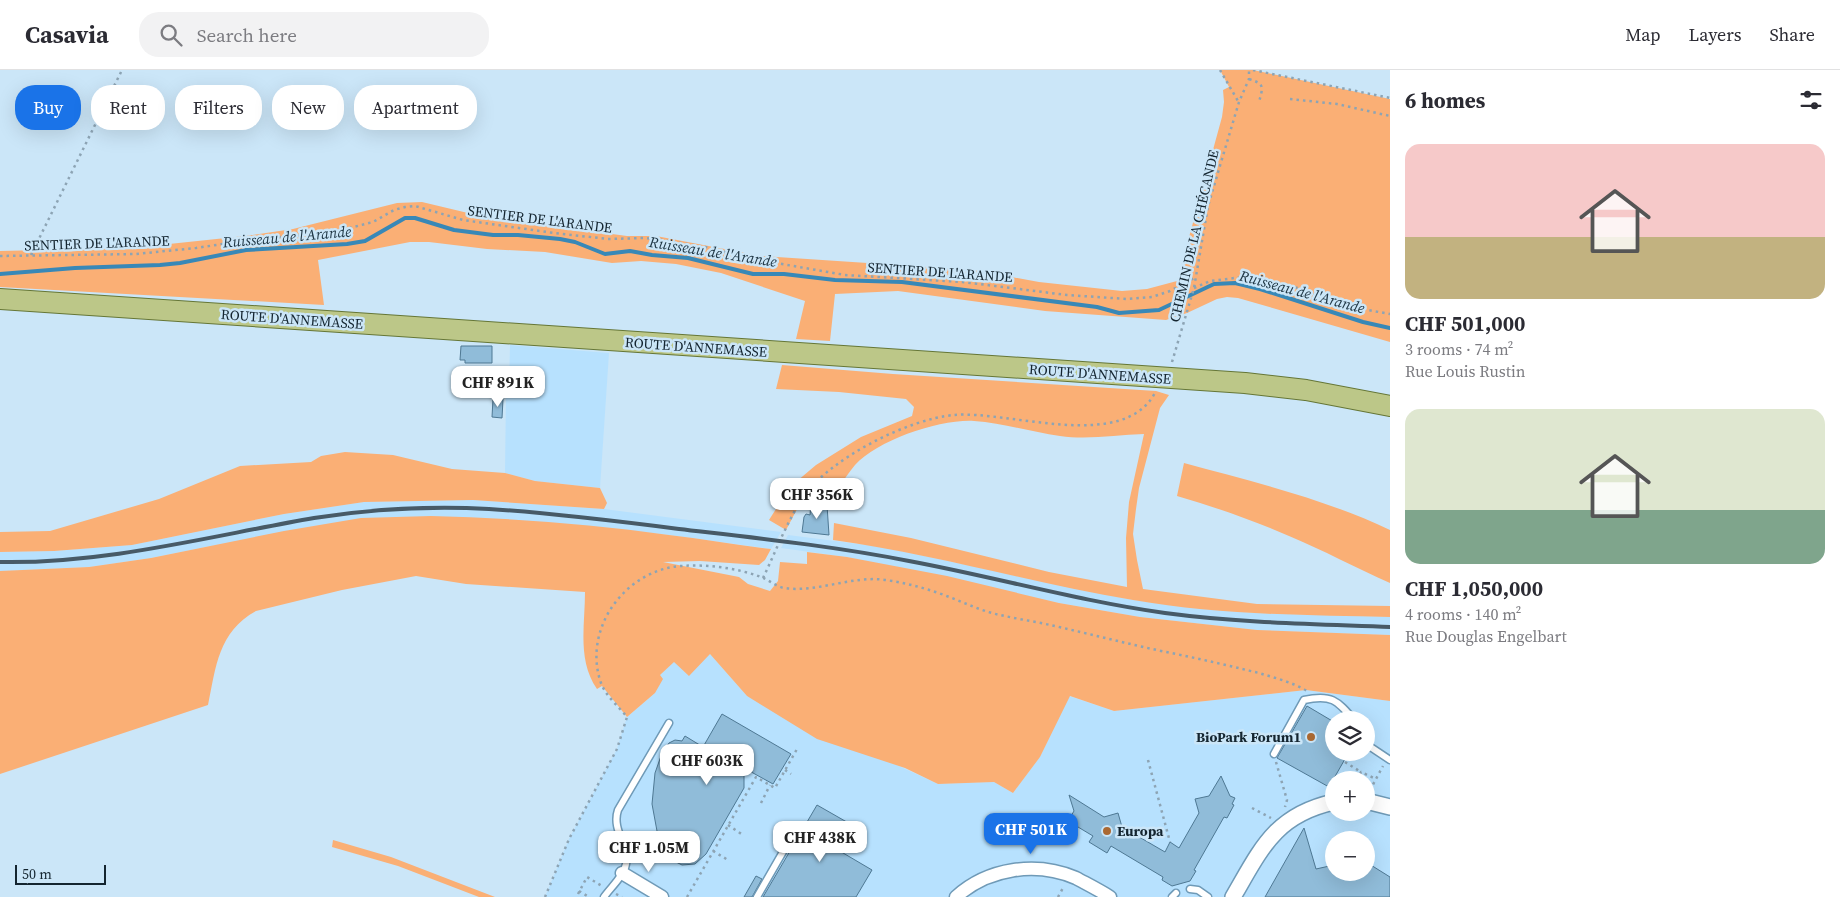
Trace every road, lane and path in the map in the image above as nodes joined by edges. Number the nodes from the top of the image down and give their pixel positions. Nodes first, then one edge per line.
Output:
1 (122, 70) edge
2 (1220, 70) edge
3 (1249, 70) edge
4 (1253, 70) edge
5 (1249, 79) junction
6 (1290, 98) dead end
7 (1390, 98) edge
8 (1238, 102) junction
9 (1259, 102) dead end
10 (1390, 116) edge
11 (30, 255) junction
12 (0, 256) edge
13 (1196, 277) junction
14 (1194, 288) junction
15 (0, 299) edge
16 (1390, 314) edge
17 (1164, 378) junction
18 (1390, 406) edge
19 (763, 578) junction
20 (1316, 698) junction
21 (1346, 711) edge
22 (669, 723) dead end
23 (796, 749) dead end
24 (1375, 750) edge
25 (1274, 754) dead end
26 (1148, 760) dead end
27 (1390, 760) edge
28 (1344, 762) dead end
29 (785, 770) junction
30 (1360, 771) edge
31 (1379, 772) dead end
32 (1279, 773) dead end
33 (791, 774) dead end
34 (1376, 779) edge
35 (770, 785) junction
36 (1284, 791) dead end
37 (1375, 800) edge
38 (761, 803) dead end
39 (1325, 805) edge
40 (1390, 807) edge
41 (1252, 808) dead end
42 (1284, 824) junction
43 (728, 825) junction
44 (743, 835) dead end
45 (1170, 842) dead end
46 (784, 850) dead end
47 (713, 851) junction
48 (728, 860) dead end
49 (622, 873) junction
50 (1190, 888) dead end
51 (609, 890) junction
52 (545, 897) edge
53 (589, 897) edge
54 (604, 897) edge
55 (622, 897) edge
56 (662, 897) edge
57 (686, 897) edge
58 (757, 897) edge
59 (956, 897) edge
60 (1110, 897) edge
61 (1208, 897) edge
62 (1233, 897) edge

1 - 11 path
2 - 8 path
3 - 5 path, CHEMIN DE LA CHÉCANDE
4 - 7 path
5 - 8 path, CHEMIN DE LA CHÉCANDE
5 - 9 path
6 - 10 path
8 - 13 path, CHEMIN DE LA CHÉCANDE
11 - 12 path, SENTIER DE L'ARANDE
11 - 13 path, SENTIER DE L'ARANDE
13 - 14 path, CHEMIN DE LA CHÉCANDE
14 - 16 path
14 - 17 path, CHEMIN DE LA CHÉCANDE
15 - 17 main road, ROUTE D'ANNEMASSE
17 - 18 main road, ROUTE D'ANNEMASSE
17 - 19 path, CHEMIN DE LA CHÉCANDE
19 - 20 path
19 - 52 path
20 - 21 lane
20 - 25 lane
22 - 49 lane
23 - 29 path
24 - 27 lane
26 - 45 path
28 - 30 path
29 - 33 path
29 - 35 path
31 - 34 path
32 - 36 path
35 - 38 path
35 - 43 path
37 - 40 street
39 - 42 street
41 - 42 path
42 - 62 street
43 - 44 path
43 - 47 path
46 - 58 lane
47 - 48 path
47 - 57 path
49 - 51 lane
49 - 56 street
50 - 61 lane
51 - 53 path
51 - 54 lane
51 - 55 path
59 - 60 street

